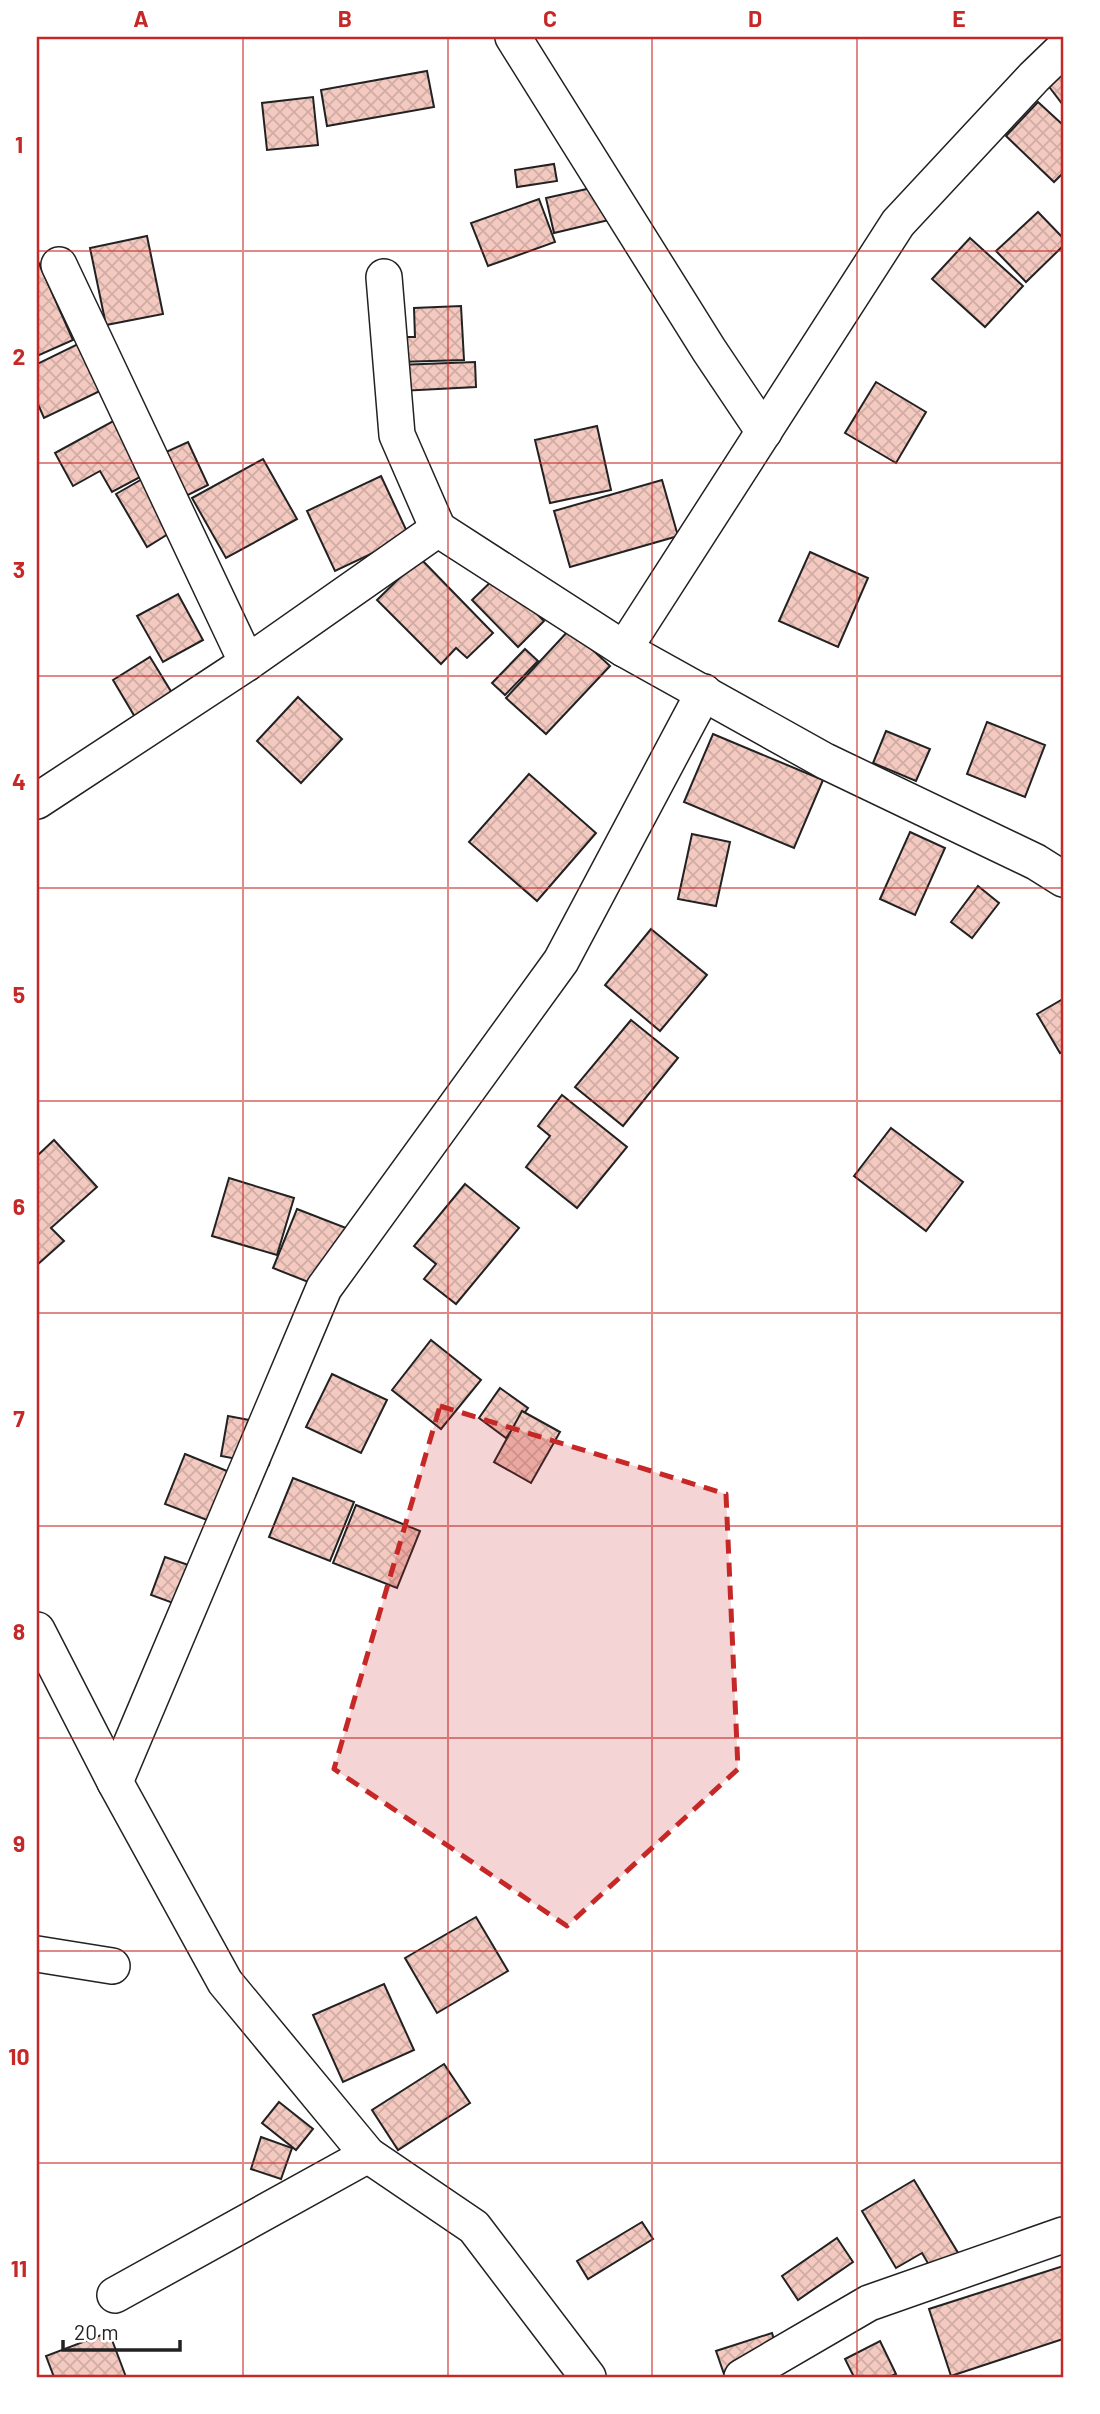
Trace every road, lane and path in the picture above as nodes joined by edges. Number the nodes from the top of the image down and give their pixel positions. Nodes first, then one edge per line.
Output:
1 (513, 37) edge
2 (1063, 49) edge
3 (59, 265) dead end
4 (384, 277) dead end
5 (764, 432) junction
6 (438, 529) junction
7 (624, 649) junction
8 (247, 663) junction
9 (704, 692) junction
10 (37, 801) edge
11 (1063, 879) edge
12 (37, 1630) edge
13 (115, 1782) junction
14 (37, 1954) edge
15 (112, 1966) dead end
16 (368, 2155) junction
17 (1063, 2235) edge
18 (115, 2295) dead end
19 (588, 2377) edge
20 (742, 2377) edge

1 - 5 street
2 - 5 street
3 - 8 street
4 - 6 street
5 - 7 street
6 - 7 street
6 - 8 street
7 - 9 street
8 - 10 street
9 - 11 street
9 - 13 street
12 - 13 street
13 - 16 street
14 - 15 street
16 - 18 street
16 - 19 street
17 - 20 street

